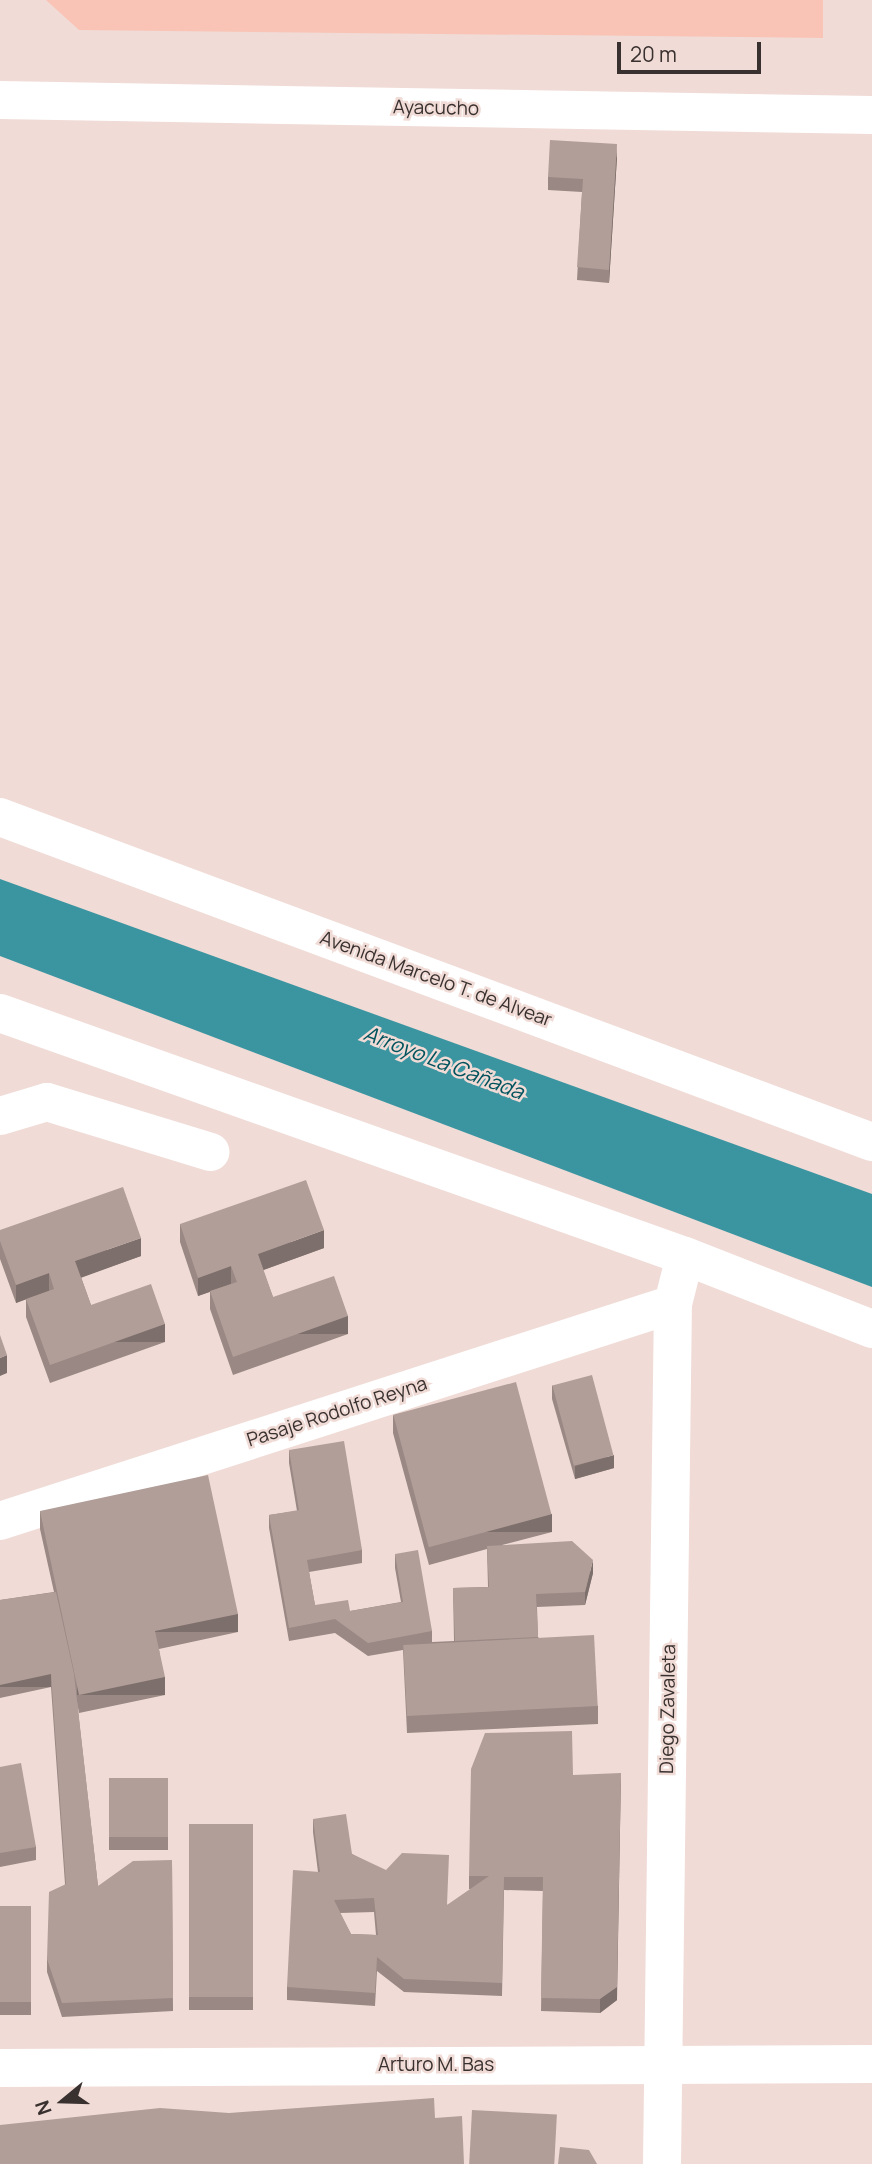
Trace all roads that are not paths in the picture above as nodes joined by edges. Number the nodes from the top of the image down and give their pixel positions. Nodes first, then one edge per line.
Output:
1 (0, 100) edge
2 (872, 115) edge
3 (0, 817) edge
4 (0, 1013) edge
5 (0, 1116) edge
6 (872, 1142) edge
7 (211, 1152) dead end
8 (685, 1256) junction
9 (673, 1304) junction
10 (872, 1329) edge
11 (0, 1521) edge
12 (664, 2063) junction
13 (872, 2064) edge
14 (0, 2068) edge
15 (662, 2164) edge

1 - 2 street, Ayacucho
3 - 6 street, Avenida Marcelo T. de Alvear
4 - 8 street
5 - 7 street
8 - 9 street, Diego Zavaleta
8 - 10 street
9 - 11 street, Pasaje Rodolfo Reyna
9 - 12 street, Diego Zavaleta
12 - 13 street, Arturo M. Bas
12 - 14 street, Arturo M. Bas
12 - 15 street, Diego Zavaleta

